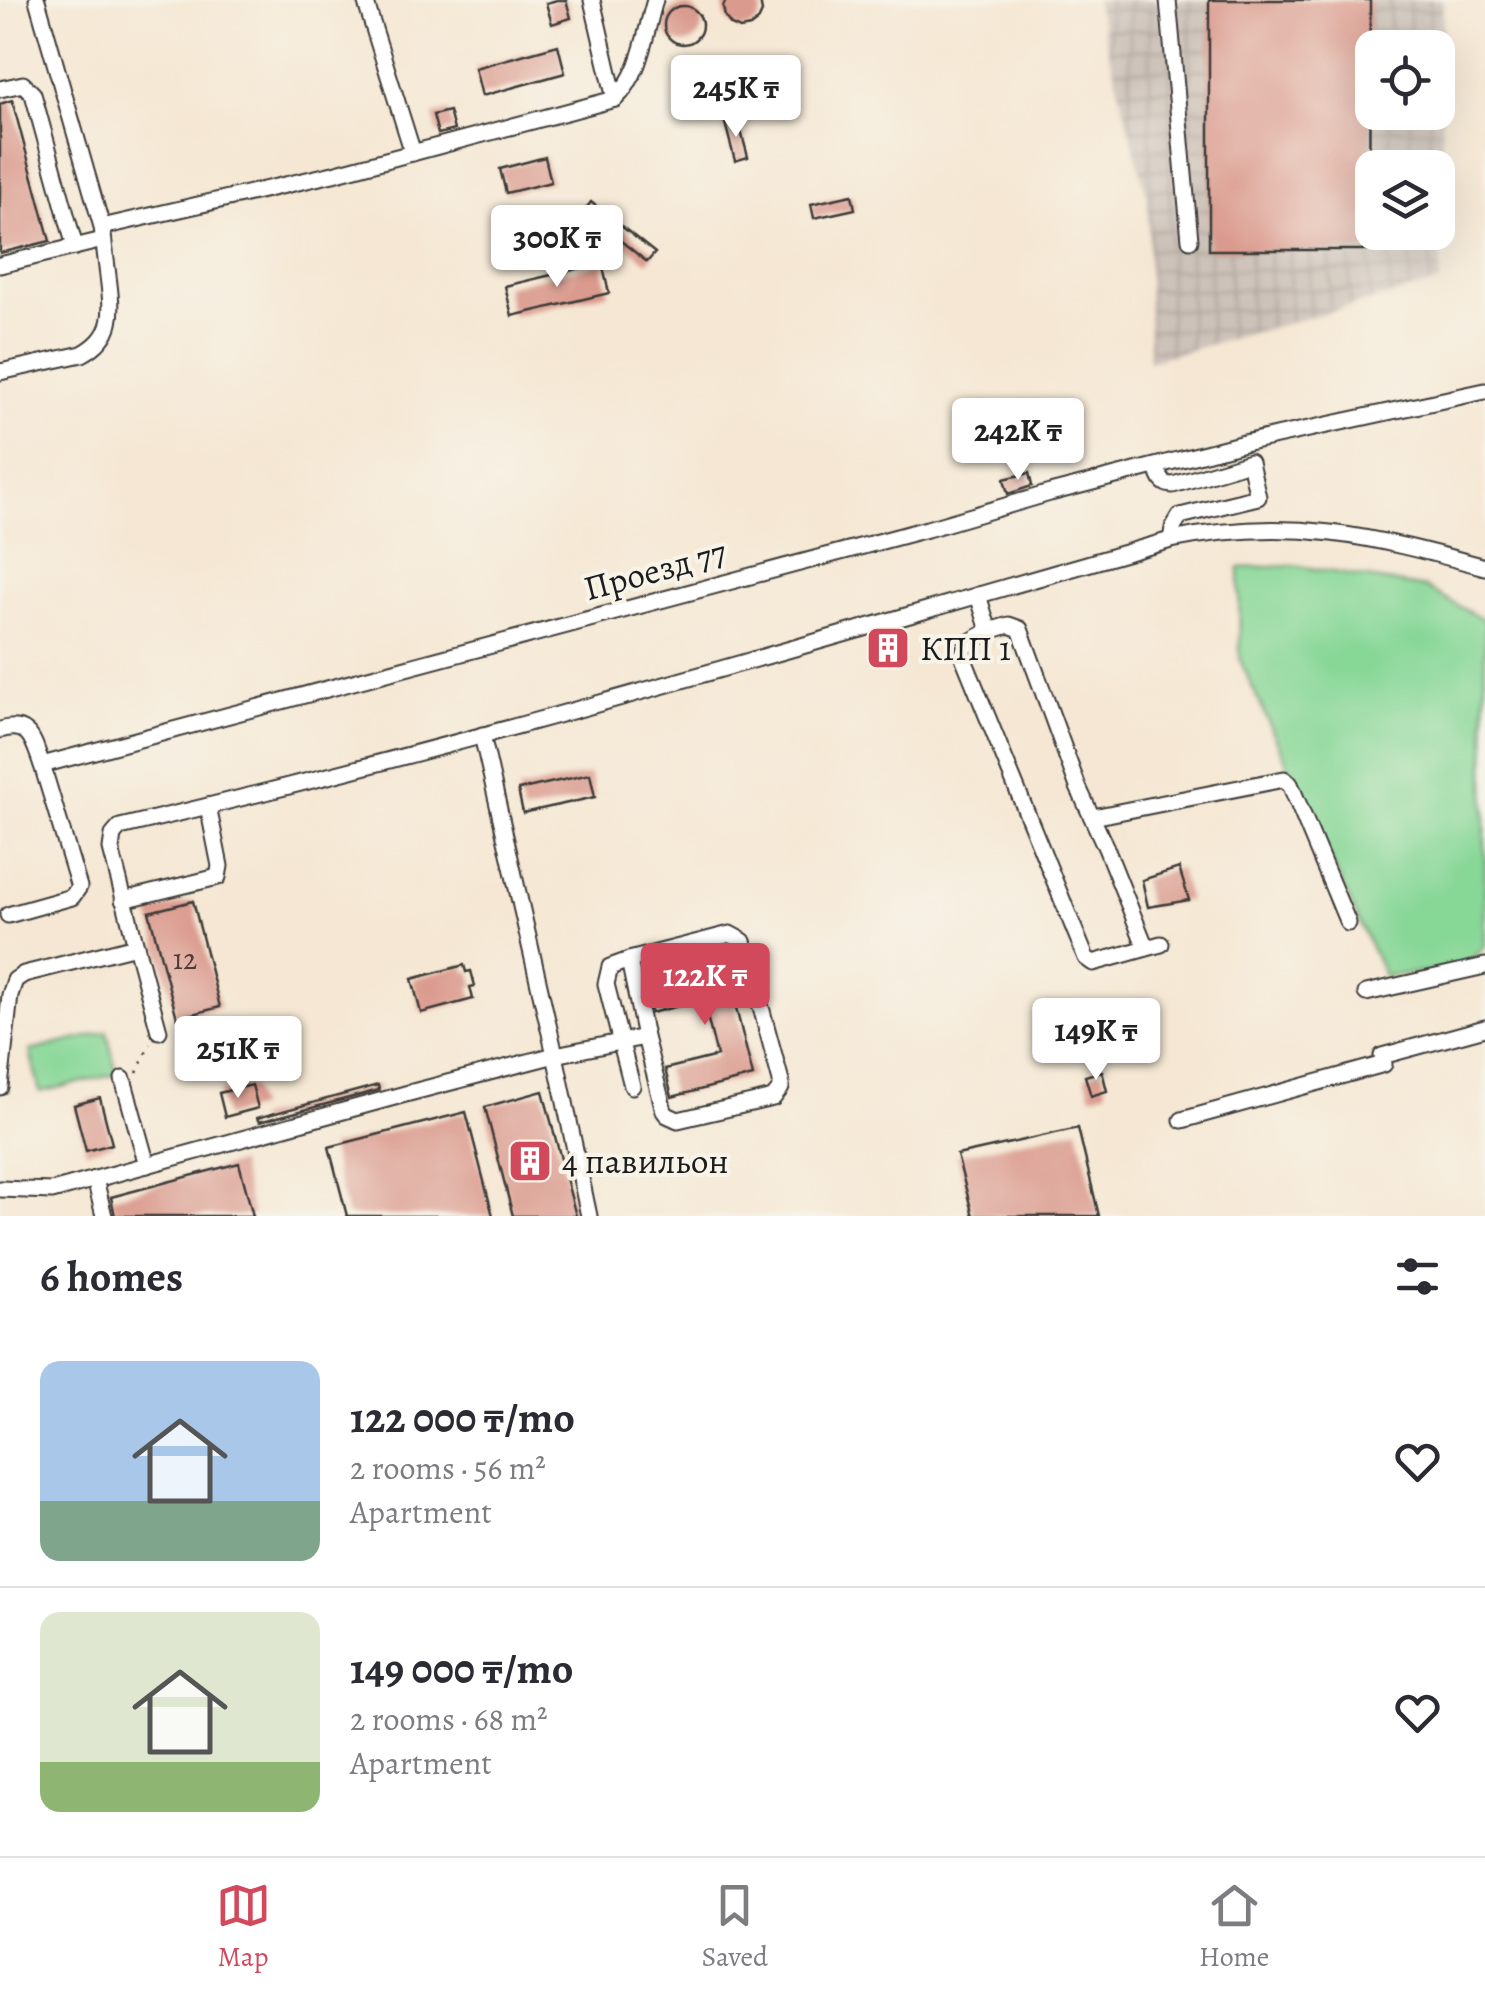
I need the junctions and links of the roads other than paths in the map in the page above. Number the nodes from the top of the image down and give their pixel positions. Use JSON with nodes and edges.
{"nodes":[{"id":1,"x":37,"y":0,"type":"edge"},
{"id":2,"x":365,"y":0,"type":"edge"},
{"id":3,"x":592,"y":0,"type":"edge"},
{"id":4,"x":655,"y":0,"type":"edge"},
{"id":5,"x":1168,"y":0,"type":"edge"},
{"id":6,"x":0,"y":89,"type":"edge"},
{"id":7,"x":615,"y":99,"type":"junction"},
{"id":8,"x":413,"y":153,"type":"junction"},
{"id":9,"x":102,"y":233,"type":"junction"},
{"id":10,"x":1190,"y":240,"type":"dead end"},
{"id":11,"x":75,"y":247,"type":"junction"},
{"id":12,"x":0,"y":265,"type":"edge"},
{"id":13,"x":0,"y":372,"type":"edge"},
{"id":14,"x":1485,"y":391,"type":"edge"},
{"id":15,"x":1244,"y":444,"type":"junction"},
{"id":16,"x":1250,"y":462,"type":"junction"},
{"id":17,"x":1157,"y":467,"type":"junction"},
{"id":18,"x":1258,"y":497,"type":"junction"},
{"id":19,"x":1264,"y":528,"type":"junction"},
{"id":20,"x":1172,"y":540,"type":"junction"},
{"id":21,"x":1485,"y":567,"type":"edge"},
{"id":22,"x":978,"y":595,"type":"junction"},
{"id":23,"x":989,"y":631,"type":"junction"},
{"id":24,"x":0,"y":730,"type":"edge"},
{"id":25,"x":482,"y":734,"type":"junction"},
{"id":26,"x":42,"y":765,"type":"junction"},
{"id":27,"x":208,"y":806,"type":"junction"},
{"id":28,"x":1093,"y":818,"type":"junction"},
{"id":29,"x":123,"y":900,"type":"junction"},
{"id":30,"x":8,"y":915,"type":"dead end"},
{"id":31,"x":1348,"y":922,"type":"dead end"},
{"id":32,"x":136,"y":946,"type":"junction"},
{"id":33,"x":629,"y":960,"type":"junction"},
{"id":34,"x":1485,"y":966,"type":"edge"},
{"id":35,"x":1366,"y":993,"type":"dead end"},
{"id":36,"x":158,"y":1026,"type":"road end"},
{"id":37,"x":1485,"y":1028,"type":"edge"},
{"id":38,"x":645,"y":1036,"type":"junction"},
{"id":39,"x":621,"y":1042,"type":"junction"},
{"id":40,"x":555,"y":1055,"type":"junction"},
{"id":41,"x":124,"y":1085,"type":"road end"},
{"id":42,"x":632,"y":1086,"type":"dead end"},
{"id":43,"x":0,"y":1087,"type":"edge"},
{"id":44,"x":1182,"y":1120,"type":"dead end"},
{"id":45,"x":147,"y":1164,"type":"junction"},
{"id":46,"x":94,"y":1180,"type":"junction"},
{"id":47,"x":0,"y":1189,"type":"edge"},
{"id":48,"x":104,"y":1216,"type":"edge"},
{"id":49,"x":589,"y":1216,"type":"edge"}],
"edges":[{"from":1,"to":9,"type":"street"},
{"from":2,"to":8,"type":"street"},
{"from":3,"to":7,"type":"street"},
{"from":4,"to":7,"type":"street"},
{"from":5,"to":10,"type":"street"},
{"from":6,"to":11,"type":"street"},
{"from":7,"to":8,"type":"street"},
{"from":8,"to":9,"type":"street"},
{"from":9,"to":11,"type":"street"},
{"from":9,"to":13,"type":"street"},
{"from":11,"to":12,"type":"street"},
{"from":14,"to":15,"type":"street","name":"Проезд 77"},
{"from":15,"to":16,"type":"street"},
{"from":15,"to":17,"type":"street","name":"Проезд 77"},
{"from":16,"to":17,"type":"street"},
{"from":16,"to":18,"type":"street"},
{"from":17,"to":26,"type":"street","name":"Проезд 77"},
{"from":18,"to":19,"type":"street"},
{"from":18,"to":20,"type":"street"},
{"from":19,"to":20,"type":"street"},
{"from":19,"to":21,"type":"street"},
{"from":20,"to":22,"type":"street"},
{"from":22,"to":23,"type":"street"},
{"from":22,"to":25,"type":"street"},
{"from":23,"to":28,"type":"street"},
{"from":23,"to":28,"type":"street"},
{"from":24,"to":26,"type":"street"},
{"from":25,"to":27,"type":"street"},
{"from":25,"to":40,"type":"street"},
{"from":26,"to":30,"type":"street"},
{"from":27,"to":29,"type":"street"},
{"from":27,"to":29,"type":"street"},
{"from":28,"to":31,"type":"street"},
{"from":29,"to":32,"type":"street"},
{"from":32,"to":36,"type":"street"},
{"from":32,"to":43,"type":"street"},
{"from":33,"to":38,"type":"street"},
{"from":33,"to":38,"type":"street"},
{"from":33,"to":39,"type":"street"},
{"from":34,"to":35,"type":"street"},
{"from":37,"to":44,"type":"street"},
{"from":38,"to":39,"type":"street"},
{"from":39,"to":40,"type":"street"},
{"from":39,"to":42,"type":"street"},
{"from":40,"to":45,"type":"street"},
{"from":40,"to":49,"type":"street"},
{"from":41,"to":45,"type":"street"},
{"from":45,"to":46,"type":"street"},
{"from":46,"to":47,"type":"street"},
{"from":46,"to":48,"type":"street"}]}
